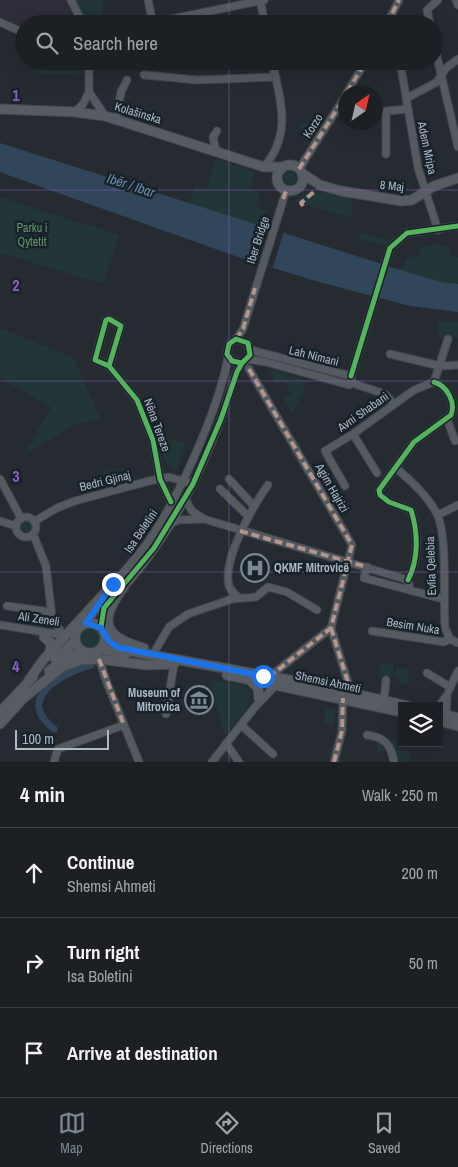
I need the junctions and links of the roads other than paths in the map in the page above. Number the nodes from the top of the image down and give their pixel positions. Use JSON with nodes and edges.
{"nodes":[{"id":1,"x":71,"y":0,"type":"edge"},
{"id":2,"x":148,"y":0,"type":"edge"},
{"id":3,"x":261,"y":0,"type":"edge"},
{"id":4,"x":399,"y":0,"type":"edge"},
{"id":5,"x":438,"y":0,"type":"edge"},
{"id":6,"x":456,"y":0,"type":"edge"},
{"id":7,"x":458,"y":5,"type":"edge"},
{"id":8,"x":78,"y":15,"type":"edge"},
{"id":9,"x":149,"y":15,"type":"edge"},
{"id":10,"x":189,"y":15,"type":"edge"},
{"id":11,"x":264,"y":15,"type":"edge"},
{"id":12,"x":392,"y":15,"type":"edge"},
{"id":13,"x":428,"y":15,"type":"edge"},
{"id":14,"x":0,"y":22,"type":"edge"},
{"id":15,"x":15,"y":29,"type":"edge"},
{"id":16,"x":458,"y":58,"type":"edge"},
{"id":17,"x":89,"y":70,"type":"edge"},
{"id":18,"x":274,"y":70,"type":"edge"},
{"id":19,"x":361,"y":70,"type":"edge"},
{"id":20,"x":401,"y":70,"type":"edge"},
{"id":21,"x":440,"y":70,"type":"edge"},
{"id":22,"x":441,"y":74,"type":"junction"},
{"id":23,"x":144,"y":75,"type":"dead end"},
{"id":24,"x":276,"y":77,"type":"junction"},
{"id":25,"x":127,"y":80,"type":"dead end"},
{"id":26,"x":351,"y":85,"type":"edge"},
{"id":27,"x":89,"y":92,"type":"junction"},
{"id":28,"x":406,"y":98,"type":"junction"},
{"id":29,"x":338,"y":108,"type":"edge"},
{"id":30,"x":0,"y":109,"type":"edge"},
{"id":31,"x":408,"y":109,"type":"junction"},
{"id":32,"x":74,"y":112,"type":"junction"},
{"id":33,"x":105,"y":116,"type":"junction"},
{"id":34,"x":116,"y":119,"type":"junction"},
{"id":35,"x":217,"y":131,"type":"dead end"},
{"id":36,"x":458,"y":147,"type":"edge"},
{"id":37,"x":216,"y":151,"type":"junction"},
{"id":38,"x":386,"y":154,"type":"dead end"},
{"id":39,"x":264,"y":167,"type":"junction"},
{"id":40,"x":283,"y":167,"type":"junction"},
{"id":41,"x":301,"y":171,"type":"junction"},
{"id":42,"x":458,"y":178,"type":"edge"},
{"id":43,"x":277,"y":179,"type":"junction"},
{"id":44,"x":320,"y":185,"type":"junction"},
{"id":45,"x":297,"y":190,"type":"junction"},
{"id":46,"x":426,"y":190,"type":"junction"},
{"id":47,"x":285,"y":195,"type":"junction"},
{"id":48,"x":458,"y":226,"type":"edge"},
{"id":49,"x":438,"y":230,"type":"junction"},
{"id":50,"x":243,"y":329,"type":"junction"},
{"id":51,"x":236,"y":339,"type":"junction"},
{"id":52,"x":448,"y":339,"type":"dead end"},
{"id":53,"x":246,"y":342,"type":"junction"},
{"id":54,"x":251,"y":350,"type":"junction"},
{"id":55,"x":390,"y":354,"type":"dead end"},
{"id":56,"x":228,"y":357,"type":"junction"},
{"id":57,"x":247,"y":360,"type":"junction"},
{"id":58,"x":458,"y":365,"type":"edge"},
{"id":59,"x":109,"y":366,"type":"junction"},
{"id":60,"x":440,"y":366,"type":"junction"},
{"id":61,"x":249,"y":368,"type":"dead end"},
{"id":62,"x":352,"y":380,"type":"junction"},
{"id":63,"x":434,"y":382,"type":"junction"},
{"id":64,"x":394,"y":404,"type":"junction"},
{"id":65,"x":447,"y":419,"type":"junction"},
{"id":66,"x":353,"y":434,"type":"junction"},
{"id":67,"x":455,"y":441,"type":"dead end"},
{"id":68,"x":396,"y":468,"type":"junction"},
{"id":69,"x":377,"y":473,"type":"dead end"},
{"id":70,"x":160,"y":479,"type":"junction"},
{"id":71,"x":183,"y":479,"type":"junction"},
{"id":72,"x":229,"y":479,"type":"dead end"},
{"id":73,"x":0,"y":480,"type":"edge"},
{"id":74,"x":194,"y":484,"type":"junction"},
{"id":75,"x":268,"y":485,"type":"dead end"},
{"id":76,"x":345,"y":486,"type":"dead end"},
{"id":77,"x":220,"y":489,"type":"dead end"},
{"id":78,"x":185,"y":499,"type":"junction"},
{"id":79,"x":171,"y":502,"type":"junction"},
{"id":80,"x":458,"y":505,"type":"edge"},
{"id":81,"x":254,"y":506,"type":"junction"},
{"id":82,"x":164,"y":514,"type":"junction"},
{"id":83,"x":438,"y":515,"type":"junction"},
{"id":84,"x":248,"y":516,"type":"junction"},
{"id":85,"x":20,"y":518,"type":"junction"},
{"id":86,"x":204,"y":519,"type":"junction"},
{"id":87,"x":0,"y":521,"type":"edge"},
{"id":88,"x":35,"y":521,"type":"junction"},
{"id":89,"x":172,"y":522,"type":"junction"},
{"id":90,"x":16,"y":526,"type":"junction"},
{"id":91,"x":240,"y":531,"type":"junction"},
{"id":92,"x":33,"y":534,"type":"junction"},
{"id":93,"x":348,"y":562,"type":"junction"},
{"id":94,"x":367,"y":567,"type":"junction"},
{"id":95,"x":408,"y":580,"type":"junction"},
{"id":96,"x":113,"y":584,"type":"junction"},
{"id":97,"x":124,"y":587,"type":"junction"},
{"id":98,"x":410,"y":590,"type":"junction"},
{"id":99,"x":239,"y":598,"type":"junction"},
{"id":100,"x":443,"y":599,"type":"junction"},
{"id":101,"x":7,"y":606,"type":"dead end"},
{"id":102,"x":317,"y":610,"type":"dead end"},
{"id":103,"x":51,"y":612,"type":"junction"},
{"id":104,"x":86,"y":623,"type":"junction"},
{"id":105,"x":0,"y":625,"type":"edge"},
{"id":106,"x":331,"y":628,"type":"junction"},
{"id":107,"x":0,"y":630,"type":"edge"},
{"id":108,"x":103,"y":631,"type":"junction"},
{"id":109,"x":372,"y":631,"type":"dead end"},
{"id":110,"x":44,"y":637,"type":"junction"},
{"id":111,"x":69,"y":637,"type":"junction"},
{"id":112,"x":450,"y":639,"type":"junction"},
{"id":113,"x":458,"y":643,"type":"edge"},
{"id":114,"x":155,"y":651,"type":"junction"},
{"id":115,"x":50,"y":652,"type":"junction"},
{"id":116,"x":82,"y":652,"type":"junction"},
{"id":117,"x":100,"y":654,"type":"junction"},
{"id":118,"x":173,"y":662,"type":"junction"},
{"id":119,"x":458,"y":671,"type":"edge"},
{"id":120,"x":427,"y":673,"type":"dead end"},
{"id":121,"x":248,"y":679,"type":"junction"},
{"id":122,"x":29,"y":680,"type":"junction"},
{"id":123,"x":274,"y":680,"type":"junction"},
{"id":124,"x":386,"y":680,"type":"dead end"},
{"id":125,"x":450,"y":686,"type":"junction"},
{"id":126,"x":347,"y":695,"type":"junction"},
{"id":127,"x":447,"y":695,"type":"junction"},
{"id":128,"x":25,"y":697,"type":"junction"},
{"id":129,"x":384,"y":700,"type":"junction"},
{"id":130,"x":260,"y":701,"type":"junction"},
{"id":131,"x":442,"y":702,"type":"edge"},
{"id":132,"x":398,"y":704,"type":"edge"},
{"id":133,"x":398,"y":711,"type":"edge"},
{"id":134,"x":0,"y":712,"type":"edge"},
{"id":135,"x":443,"y":713,"type":"edge"},
{"id":136,"x":166,"y":714,"type":"dead end"},
{"id":137,"x":443,"y":718,"type":"edge"},
{"id":138,"x":443,"y":718,"type":"edge"},
{"id":139,"x":458,"y":718,"type":"edge"},
{"id":140,"x":0,"y":724,"type":"edge"},
{"id":141,"x":124,"y":725,"type":"junction"},
{"id":142,"x":241,"y":725,"type":"junction"},
{"id":143,"x":458,"y":726,"type":"edge"},
{"id":144,"x":367,"y":735,"type":"dead end"},
{"id":145,"x":226,"y":742,"type":"junction"},
{"id":146,"x":273,"y":754,"type":"dead end"},
{"id":147,"x":54,"y":762,"type":"edge"},
{"id":148,"x":138,"y":762,"type":"edge"},
{"id":149,"x":212,"y":762,"type":"edge"},
{"id":150,"x":239,"y":762,"type":"edge"},
{"id":151,"x":334,"y":762,"type":"edge"},
{"id":152,"x":394,"y":762,"type":"edge"}],
"edges":[{"from":1,"to":8,"type":"street"},
{"from":2,"to":9,"type":"street"},
{"from":3,"to":10,"type":"street"},
{"from":3,"to":11,"type":"street"},
{"from":4,"to":12,"type":"street"},
{"from":5,"to":13,"type":"street"},
{"from":6,"to":7,"type":"street"},
{"from":14,"to":15,"type":"street"},
{"from":16,"to":22,"type":"street"},
{"from":17,"to":27,"type":"street"},
{"from":18,"to":24,"type":"street"},
{"from":19,"to":26,"type":"street","name":"Korzo"},
{"from":20,"to":28,"type":"street","name":"Adem Mripa"},
{"from":21,"to":22,"type":"street"},
{"from":22,"to":28,"type":"street"},
{"from":22,"to":36,"type":"street"},
{"from":23,"to":24,"type":"street"},
{"from":24,"to":39,"type":"street"},
{"from":25,"to":34,"type":"street"},
{"from":27,"to":32,"type":"street"},
{"from":27,"to":33,"type":"street"},
{"from":28,"to":31,"type":"street","name":"Adem Mripa"},
{"from":29,"to":41,"type":"street","name":"Korzo"},
{"from":30,"to":32,"type":"main road","name":"Kolašinska"},
{"from":31,"to":38,"type":"street","name":"Adem Mripa"},
{"from":31,"to":46,"type":"street","name":"Adem Mripa"},
{"from":32,"to":33,"type":"main road","name":"Kolašinska"},
{"from":33,"to":34,"type":"main road","name":"Kolašinska"},
{"from":34,"to":37,"type":"main road","name":"Kolašinska"},
{"from":35,"to":37,"type":"street"},
{"from":37,"to":39,"type":"main road","name":"Kolašinska"},
{"from":39,"to":40,"type":"main road","name":"Kolašinska"},
{"from":39,"to":43,"type":"main road","name":"Kolašinska"},
{"from":40,"to":41,"type":"main road"},
{"from":40,"to":43,"type":"main road"},
{"from":41,"to":44,"type":"main road","name":"8 Maj"},
{"from":41,"to":45,"type":"main road"},
{"from":42,"to":46,"type":"main road","name":"8 Maj"},
{"from":43,"to":47,"type":"main road"},
{"from":44,"to":45,"type":"main road","name":"8 Maj"},
{"from":44,"to":46,"type":"main road","name":"8 Maj"},
{"from":45,"to":47,"type":"main road"},
{"from":46,"to":49,"type":"street","name":"Adem Mripa"},
{"from":47,"to":50,"type":"street","name":"Iber Bridge"},
{"from":48,"to":49,"type":"street"},
{"from":49,"to":62,"type":"street"},
{"from":50,"to":51,"type":"street"},
{"from":50,"to":53,"type":"street"},
{"from":51,"to":53,"type":"street"},
{"from":51,"to":56,"type":"street"},
{"from":52,"to":60,"type":"street"},
{"from":53,"to":54,"type":"street"},
{"from":54,"to":57,"type":"street"},
{"from":54,"to":62,"type":"street","name":"Lah Nimani"},
{"from":55,"to":60,"type":"street"},
{"from":56,"to":57,"type":"street"},
{"from":56,"to":71,"type":"street","name":"Isa Boletini"},
{"from":57,"to":62,"type":"street","name":"Lah Nimani"},
{"from":57,"to":74,"type":"street","name":"Isa Boletini"},
{"from":58,"to":60,"type":"street"},
{"from":59,"to":59,"type":"street","name":"Nëna Tereze"},
{"from":59,"to":70,"type":"street","name":"Nëna Tereze"},
{"from":60,"to":63,"type":"street"},
{"from":61,"to":93,"type":"street","name":"Agim Hajrizi"},
{"from":62,"to":64,"type":"street"},
{"from":63,"to":64,"type":"street","name":"Avni Shabani"},
{"from":63,"to":65,"type":"street"},
{"from":64,"to":66,"type":"street","name":"Avni Shabani"},
{"from":65,"to":67,"type":"street"},
{"from":65,"to":68,"type":"street","name":"Evlia Qelebia"},
{"from":66,"to":69,"type":"street"},
{"from":66,"to":76,"type":"street","name":"Avni Shabani"},
{"from":68,"to":83,"type":"street","name":"Evlia Qelebia"},
{"from":68,"to":95,"type":"street","name":"Evlia Qelebia"},
{"from":70,"to":71,"type":"street"},
{"from":70,"to":79,"type":"street"},
{"from":70,"to":88,"type":"street","name":"Bedri Gjinaj"},
{"from":71,"to":74,"type":"street"},
{"from":71,"to":79,"type":"street","name":"Isa Boletini"},
{"from":72,"to":81,"type":"street"},
{"from":73,"to":85,"type":"street"},
{"from":74,"to":78,"type":"street","name":"Isa Boletini"},
{"from":75,"to":81,"type":"street"},
{"from":77,"to":84,"type":"street"},
{"from":78,"to":86,"type":"street"},
{"from":78,"to":89,"type":"street","name":"Isa Boletini"},
{"from":79,"to":82,"type":"street","name":"Isa Boletini"},
{"from":80,"to":83,"type":"street"},
{"from":81,"to":84,"type":"street"},
{"from":82,"to":89,"type":"street"},
{"from":82,"to":96,"type":"street","name":"Isa Boletini"},
{"from":83,"to":100,"type":"street","name":"Evlia Qelebia"},
{"from":84,"to":91,"type":"street"},
{"from":85,"to":88,"type":"street"},
{"from":85,"to":90,"type":"street"},
{"from":86,"to":89,"type":"street"},
{"from":86,"to":91,"type":"street"},
{"from":87,"to":90,"type":"street"},
{"from":88,"to":92,"type":"street"},
{"from":89,"to":97,"type":"street","name":"Isa Boletini"},
{"from":90,"to":92,"type":"street"},
{"from":91,"to":93,"type":"street"},
{"from":91,"to":99,"type":"street"},
{"from":92,"to":103,"type":"street"},
{"from":93,"to":94,"type":"street"},
{"from":93,"to":106,"type":"street","name":"Agim Hajrizi"},
{"from":94,"to":95,"type":"street"},
{"from":94,"to":98,"type":"street"},
{"from":95,"to":98,"type":"street"},
{"from":96,"to":104,"type":"street","name":"Isa Boletini"},
{"from":96,"to":111,"type":"main road"},
{"from":97,"to":108,"type":"street","name":"Isa Boletini"},
{"from":97,"to":114,"type":"main road"},
{"from":98,"to":100,"type":"street"},
{"from":99,"to":102,"type":"street"},
{"from":99,"to":114,"type":"street"},
{"from":100,"to":112,"type":"street","name":"Evlia Qelebia"},
{"from":101,"to":103,"type":"street"},
{"from":103,"to":111,"type":"street"},
{"from":104,"to":108,"type":"main road"},
{"from":104,"to":111,"type":"main road"},
{"from":105,"to":111,"type":"street","name":"Ali Zeneli"},
{"from":106,"to":123,"type":"street"},
{"from":106,"to":126,"type":"street"},
{"from":107,"to":110,"type":"street","name":"Ali Zeneli"},
{"from":108,"to":117,"type":"main road"},
{"from":108,"to":118,"type":"main road","name":"Shemsi Ahmeti"},
{"from":109,"to":112,"type":"street","name":"Besim Nuka"},
{"from":110,"to":111,"type":"street","name":"Ali Zeneli"},
{"from":110,"to":115,"type":"main road"},
{"from":111,"to":115,"type":"main road"},
{"from":111,"to":116,"type":"main road"},
{"from":111,"to":122,"type":"main road"},
{"from":112,"to":113,"type":"street"},
{"from":114,"to":118,"type":"main road"},
{"from":115,"to":122,"type":"main road"},
{"from":116,"to":117,"type":"main road"},
{"from":116,"to":128,"type":"main road"},
{"from":117,"to":118,"type":"main road","name":"Shemsi Ahmeti"},
{"from":117,"to":128,"type":"main road"},
{"from":117,"to":141,"type":"street"},
{"from":118,"to":121,"type":"main road","name":"Shemsi Ahmeti"},
{"from":118,"to":123,"type":"main road","name":"Shemsi Ahmeti"},
{"from":118,"to":136,"type":"street"},
{"from":119,"to":125,"type":"street"},
{"from":120,"to":125,"type":"street"},
{"from":121,"to":123,"type":"main road","name":"Shemsi Ahmeti"},
{"from":121,"to":130,"type":"main road"},
{"from":122,"to":134,"type":"main road"},
{"from":123,"to":126,"type":"main road","name":"Shemsi Ahmeti"},
{"from":123,"to":130,"type":"street"},
{"from":124,"to":129,"type":"street"},
{"from":125,"to":127,"type":"street"},
{"from":126,"to":129,"type":"main road","name":"Shemsi Ahmeti"},
{"from":126,"to":133,"type":"main road","name":"Shemsi Ahmeti"},
{"from":126,"to":151,"type":"street"},
{"from":127,"to":131,"type":"street"},
{"from":127,"to":135,"type":"street"},
{"from":128,"to":140,"type":"main road"},
{"from":129,"to":132,"type":"main road","name":"Shemsi Ahmeti"},
{"from":130,"to":142,"type":"street"},
{"from":137,"to":139,"type":"main road"},
{"from":138,"to":143,"type":"main road"},
{"from":141,"to":147,"type":"street"},
{"from":141,"to":148,"type":"street"},
{"from":142,"to":145,"type":"street"},
{"from":142,"to":146,"type":"street"},
{"from":144,"to":152,"type":"street"},
{"from":145,"to":149,"type":"street"},
{"from":145,"to":150,"type":"street"}]}
